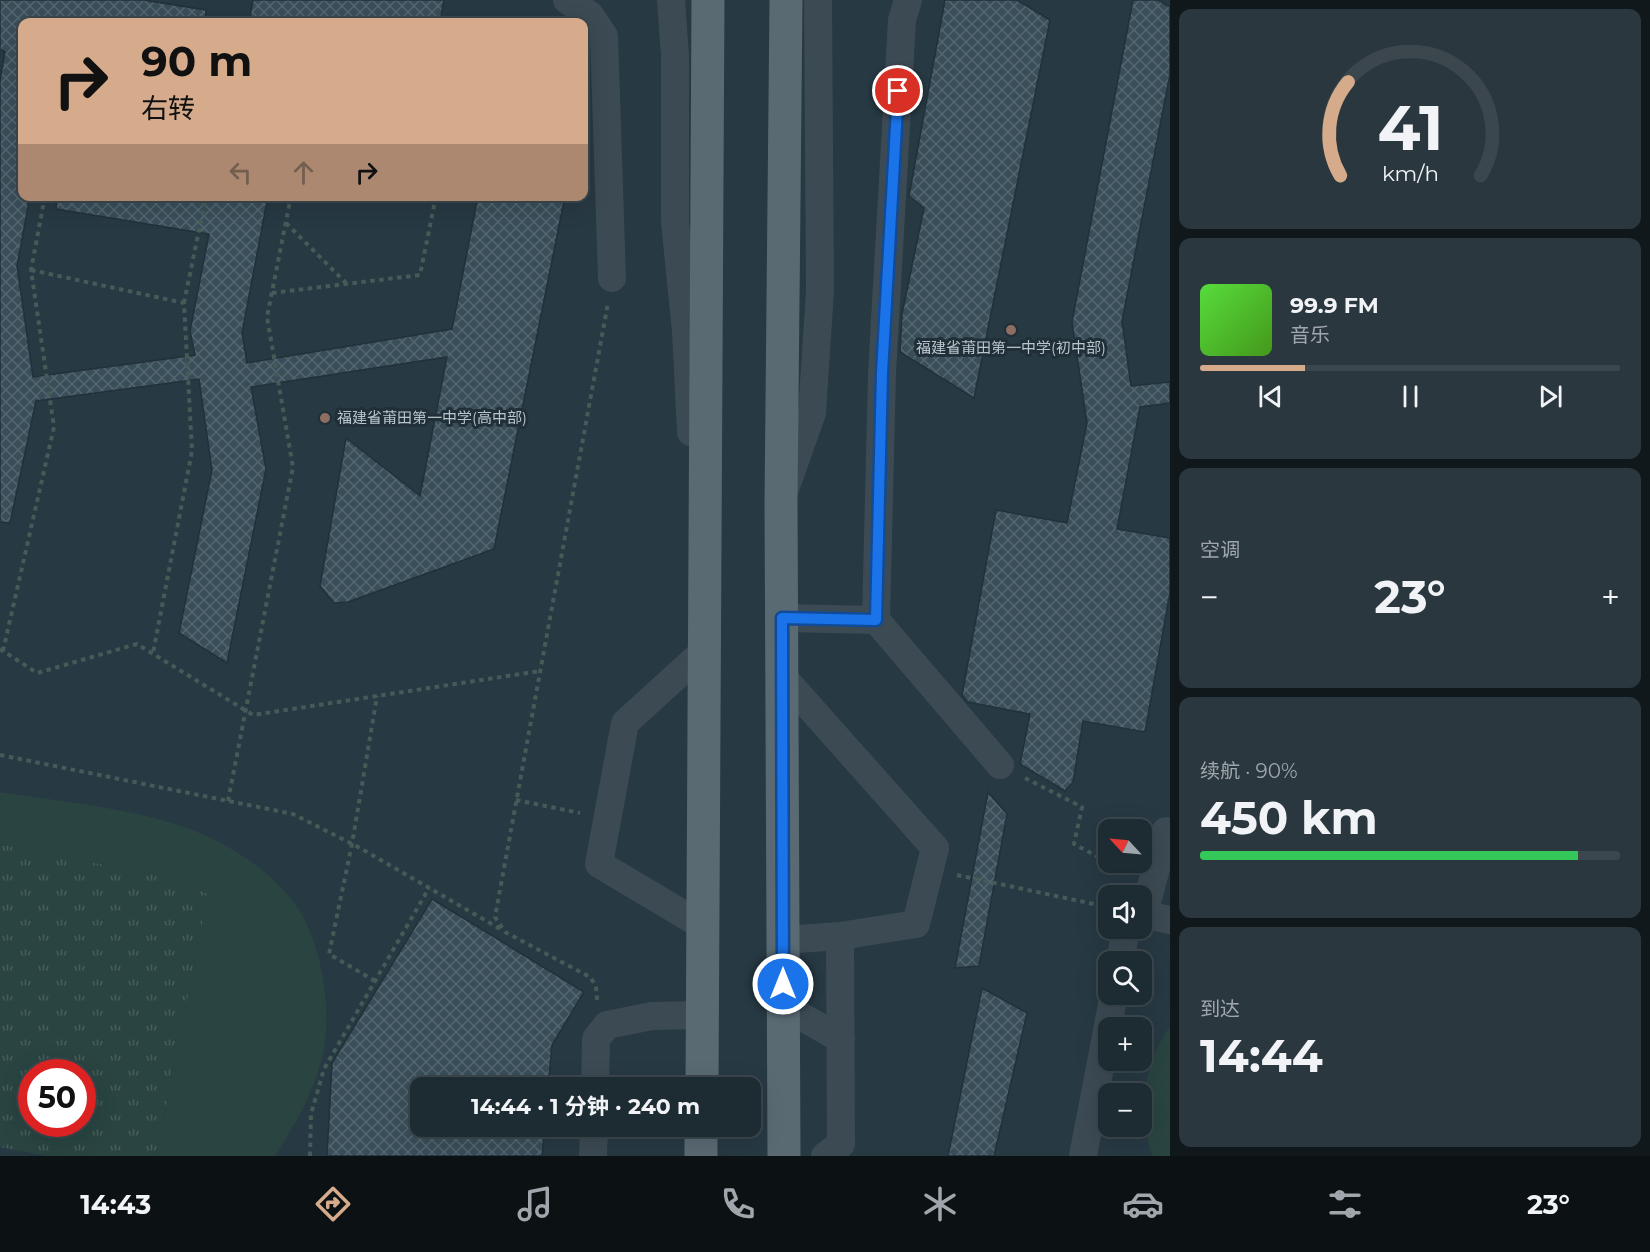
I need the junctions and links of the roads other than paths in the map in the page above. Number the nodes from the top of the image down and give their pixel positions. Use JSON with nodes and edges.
{"nodes":[{"id":1,"x":567,"y":0,"type":"edge"},
{"id":2,"x":671,"y":0,"type":"edge"},
{"id":3,"x":708,"y":0,"type":"edge"},
{"id":4,"x":786,"y":0,"type":"edge"},
{"id":5,"x":818,"y":0,"type":"edge"},
{"id":6,"x":908,"y":0,"type":"edge"},
{"id":7,"x":612,"y":278,"type":"road end"},
{"id":8,"x":781,"y":502,"type":"junction"},
{"id":9,"x":704,"y":583,"type":"junction"},
{"id":10,"x":782,"y":618,"type":"junction"},
{"id":11,"x":876,"y":620,"type":"junction"},
{"id":12,"x":704,"y":651,"type":"junction"},
{"id":13,"x":782,"y":676,"type":"junction"},
{"id":14,"x":1000,"y":765,"type":"road end"},
{"id":15,"x":1166,"y":831,"type":"dead end"},
{"id":16,"x":1149,"y":885,"type":"edge"},
{"id":17,"x":1152,"y":916,"type":"edge"},
{"id":18,"x":1170,"y":920,"type":"edge"},
{"id":19,"x":703,"y":926,"type":"junction"},
{"id":20,"x":840,"y":936,"type":"junction"},
{"id":21,"x":783,"y":940,"type":"junction"},
{"id":22,"x":1112,"y":1005,"type":"edge"},
{"id":23,"x":783,"y":1006,"type":"junction"},
{"id":24,"x":702,"y":1015,"type":"junction"},
{"id":25,"x":841,"y":1039,"type":"junction"},
{"id":26,"x":595,"y":1077,"type":"edge"},
{"id":27,"x":702,"y":1077,"type":"edge"},
{"id":28,"x":594,"y":1137,"type":"edge"},
{"id":29,"x":693,"y":1137,"type":"edge"},
{"id":30,"x":701,"y":1137,"type":"edge"},
{"id":31,"x":593,"y":1156,"type":"edge"},
{"id":32,"x":688,"y":1156,"type":"edge"},
{"id":33,"x":701,"y":1156,"type":"edge"},
{"id":34,"x":784,"y":1156,"type":"edge"},
{"id":35,"x":825,"y":1156,"type":"edge"},
{"id":36,"x":1083,"y":1156,"type":"edge"}],
"edges":[{"from":1,"to":7,"type":"street"},
{"from":2,"to":9,"type":"street"},
{"from":3,"to":9,"type":"main road"},
{"from":4,"to":8,"type":"main road"},
{"from":5,"to":8,"type":"street"},
{"from":6,"to":11,"type":"street"},
{"from":8,"to":10,"type":"main road"},
{"from":9,"to":12,"type":"main road"},
{"from":10,"to":11,"type":"street"},
{"from":10,"to":13,"type":"main road"},
{"from":11,"to":14,"type":"street"},
{"from":12,"to":19,"type":"main road"},
{"from":12,"to":19,"type":"street"},
{"from":13,"to":20,"type":"street"},
{"from":13,"to":21,"type":"main road"},
{"from":15,"to":16,"type":"street"},
{"from":17,"to":18,"type":"street"},
{"from":19,"to":24,"type":"main road"},
{"from":20,"to":21,"type":"street"},
{"from":20,"to":25,"type":"street"},
{"from":21,"to":23,"type":"main road"},
{"from":22,"to":36,"type":"street"},
{"from":23,"to":25,"type":"street"},
{"from":23,"to":34,"type":"main road"},
{"from":24,"to":26,"type":"street"},
{"from":24,"to":27,"type":"main road"},
{"from":25,"to":35,"type":"street"},
{"from":28,"to":31,"type":"street"},
{"from":29,"to":32,"type":"street"},
{"from":30,"to":33,"type":"main road"}]}
